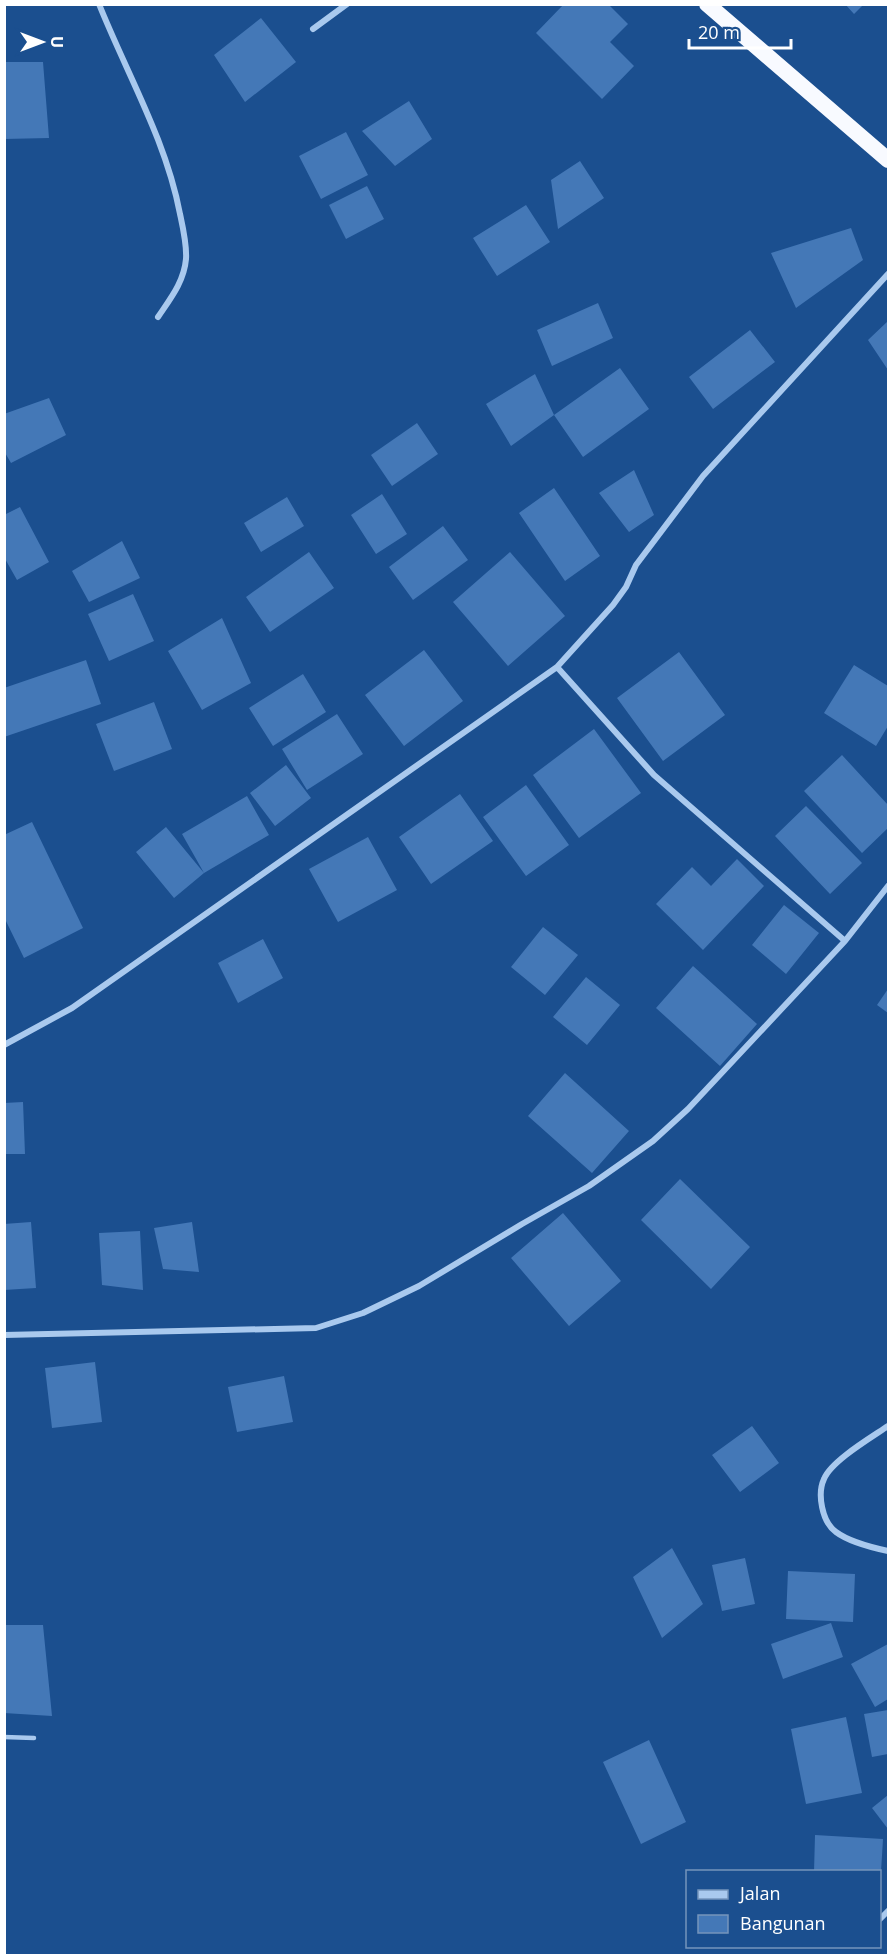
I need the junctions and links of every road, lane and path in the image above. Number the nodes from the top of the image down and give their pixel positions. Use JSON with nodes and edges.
{"nodes":[{"id":1,"x":99,"y":4,"type":"edge"},
{"id":2,"x":347,"y":4,"type":"edge"},
{"id":3,"x":707,"y":4,"type":"edge"},
{"id":4,"x":313,"y":29,"type":"dead end"},
{"id":5,"x":888,"y":160,"type":"edge"},
{"id":6,"x":888,"y":274,"type":"edge"},
{"id":7,"x":158,"y":317,"type":"dead end"},
{"id":8,"x":557,"y":667,"type":"junction"},
{"id":9,"x":888,"y":886,"type":"edge"},
{"id":10,"x":845,"y":941,"type":"junction"},
{"id":11,"x":4,"y":1045,"type":"edge"},
{"id":12,"x":4,"y":1335,"type":"edge"},
{"id":13,"x":888,"y":1426,"type":"edge"},
{"id":14,"x":888,"y":1551,"type":"edge"},
{"id":15,"x":4,"y":1737,"type":"edge"},
{"id":16,"x":34,"y":1738,"type":"dead end"}],
"edges":[{"from":1,"to":7,"type":"street"},
{"from":2,"to":4,"type":"street"},
{"from":3,"to":5,"type":"highway"},
{"from":6,"to":8,"type":"street"},
{"from":8,"to":10,"type":"street"},
{"from":8,"to":11,"type":"street"},
{"from":9,"to":10,"type":"street"},
{"from":10,"to":12,"type":"street"},
{"from":13,"to":14,"type":"street"},
{"from":15,"to":16,"type":"lane"}]}
